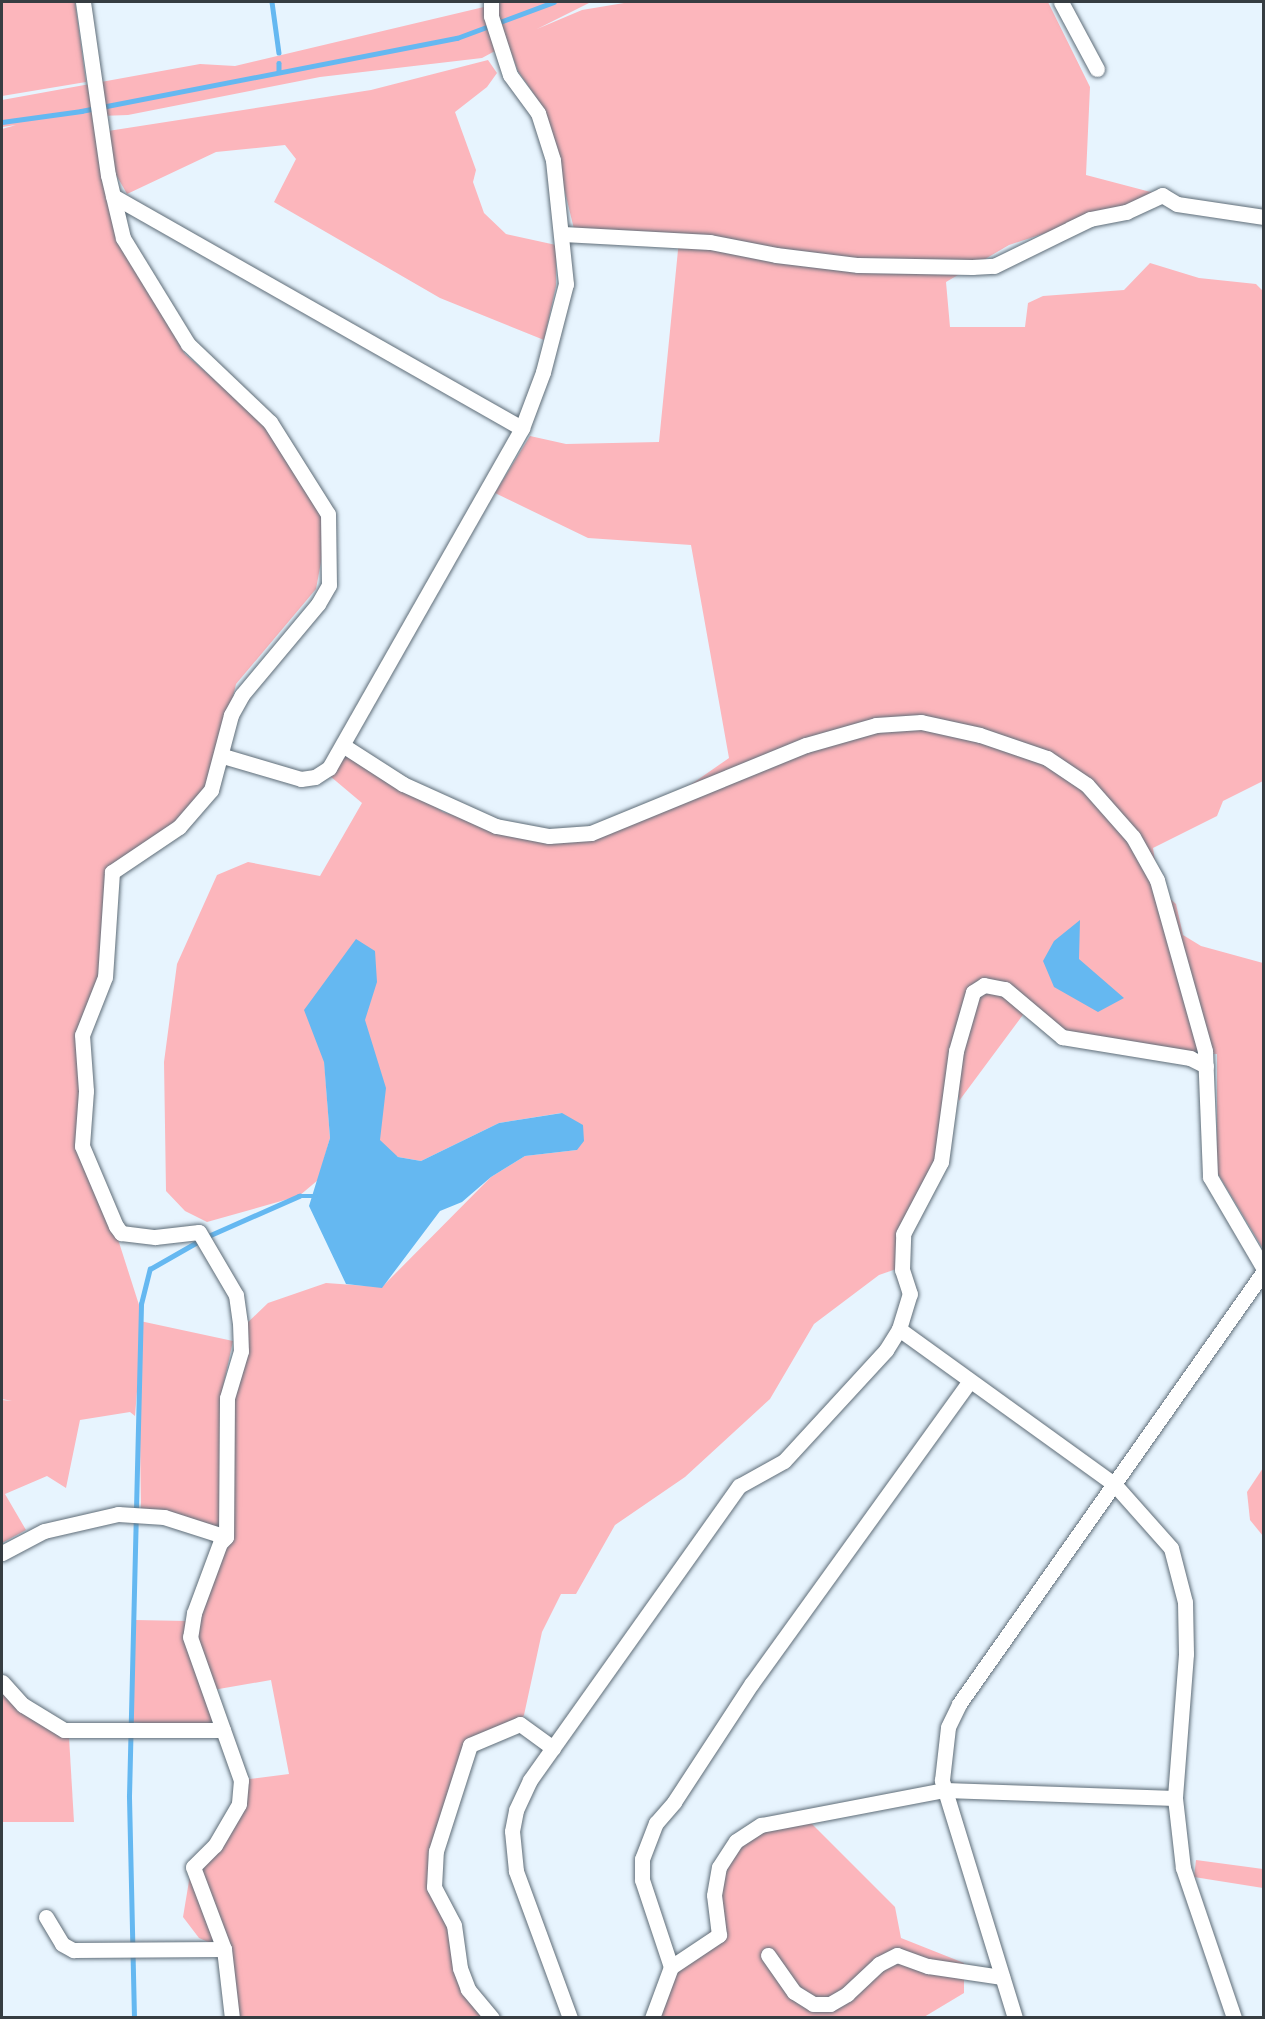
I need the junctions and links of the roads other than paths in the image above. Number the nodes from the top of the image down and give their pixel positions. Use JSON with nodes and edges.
{"nodes":[{"id":1,"x":83,"y":2,"type":"edge"},
{"id":2,"x":1061,"y":2,"type":"edge"},
{"id":3,"x":491,"y":9,"type":"edge"},
{"id":4,"x":1096,"y":69,"type":"dead end"},
{"id":5,"x":113,"y":196,"type":"junction"},
{"id":6,"x":1263,"y":217,"type":"edge"},
{"id":7,"x":563,"y":234,"type":"junction"},
{"id":8,"x":522,"y":429,"type":"junction"},
{"id":9,"x":344,"y":746,"type":"junction"},
{"id":10,"x":223,"y":756,"type":"junction"},
{"id":11,"x":1206,"y":1066,"type":"junction"},
{"id":12,"x":1263,"y":1270,"type":"edge"},
{"id":13,"x":899,"y":1329,"type":"junction"},
{"id":14,"x":970,"y":1381,"type":"junction"},
{"id":15,"x":1114,"y":1485,"type":"junction"},
{"id":16,"x":226,"y":1537,"type":"junction"},
{"id":17,"x":2,"y":1553,"type":"edge"},
{"id":18,"x":2,"y":1682,"type":"edge"},
{"id":19,"x":223,"y":1730,"type":"junction"},
{"id":20,"x":553,"y":1748,"type":"junction"},
{"id":21,"x":945,"y":1790,"type":"junction"},
{"id":22,"x":1175,"y":1798,"type":"junction"},
{"id":23,"x":46,"y":1917,"type":"dead end"},
{"id":24,"x":224,"y":1948,"type":"junction"},
{"id":25,"x":768,"y":1955,"type":"dead end"},
{"id":26,"x":671,"y":1967,"type":"junction"},
{"id":27,"x":1002,"y":1977,"type":"junction"},
{"id":28,"x":232,"y":2018,"type":"edge"},
{"id":29,"x":492,"y":2018,"type":"edge"},
{"id":30,"x":570,"y":2018,"type":"edge"},
{"id":31,"x":652,"y":2018,"type":"edge"},
{"id":32,"x":1015,"y":2018,"type":"edge"},
{"id":33,"x":1234,"y":2018,"type":"edge"}],
"edges":[{"from":1,"to":5,"type":"street"},
{"from":2,"to":4,"type":"street"},
{"from":3,"to":7,"type":"street"},
{"from":5,"to":8,"type":"street"},
{"from":5,"to":10,"type":"street"},
{"from":6,"to":7,"type":"street"},
{"from":7,"to":8,"type":"street"},
{"from":8,"to":9,"type":"street"},
{"from":9,"to":10,"type":"street"},
{"from":9,"to":11,"type":"street"},
{"from":10,"to":16,"type":"street"},
{"from":11,"to":12,"type":"street"},
{"from":11,"to":13,"type":"street"},
{"from":12,"to":15,"type":"street"},
{"from":13,"to":14,"type":"street"},
{"from":13,"to":20,"type":"street"},
{"from":14,"to":15,"type":"street"},
{"from":14,"to":26,"type":"street"},
{"from":15,"to":21,"type":"street"},
{"from":15,"to":22,"type":"street"},
{"from":16,"to":17,"type":"street"},
{"from":16,"to":19,"type":"street"},
{"from":18,"to":19,"type":"street"},
{"from":19,"to":24,"type":"street"},
{"from":20,"to":29,"type":"street"},
{"from":20,"to":30,"type":"street"},
{"from":21,"to":22,"type":"street"},
{"from":21,"to":26,"type":"street"},
{"from":21,"to":27,"type":"street"},
{"from":22,"to":33,"type":"street"},
{"from":23,"to":24,"type":"street"},
{"from":24,"to":28,"type":"street"},
{"from":25,"to":27,"type":"street"},
{"from":26,"to":31,"type":"street"},
{"from":27,"to":32,"type":"street"}]}
